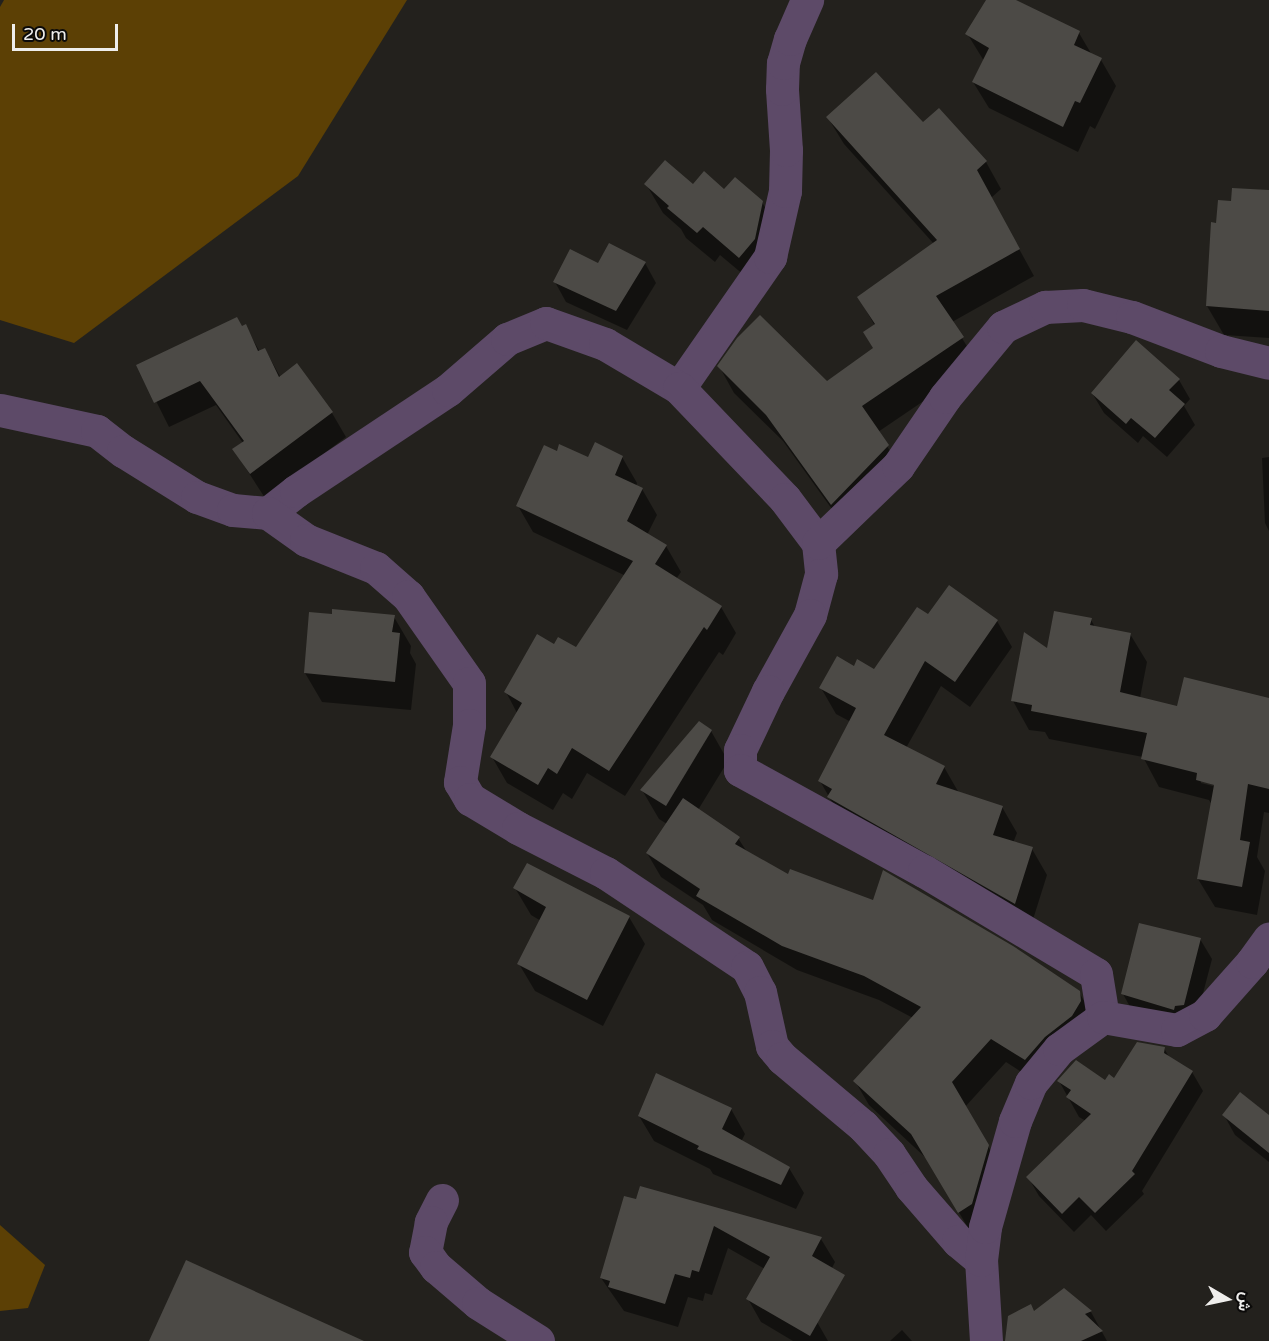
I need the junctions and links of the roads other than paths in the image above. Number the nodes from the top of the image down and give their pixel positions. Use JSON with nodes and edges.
{"nodes":[{"id":1,"x":807,"y":0,"type":"edge"},
{"id":2,"x":1269,"y":363,"type":"edge"},
{"id":3,"x":679,"y":388,"type":"junction"},
{"id":4,"x":0,"y":410,"type":"edge"},
{"id":5,"x":268,"y":513,"type":"junction"},
{"id":6,"x":818,"y":543,"type":"junction"},
{"id":7,"x":1269,"y":939,"type":"edge"},
{"id":8,"x":1103,"y":1017,"type":"junction"},
{"id":9,"x":442,"y":1200,"type":"dead end"},
{"id":10,"x":981,"y":1260,"type":"junction"},
{"id":11,"x":538,"y":1341,"type":"edge"},
{"id":12,"x":986,"y":1341,"type":"edge"}],
"edges":[{"from":1,"to":3,"type":"street"},
{"from":2,"to":6,"type":"street"},
{"from":3,"to":5,"type":"street"},
{"from":3,"to":6,"type":"street"},
{"from":4,"to":5,"type":"street"},
{"from":5,"to":10,"type":"street"},
{"from":6,"to":8,"type":"street"},
{"from":7,"to":8,"type":"street"},
{"from":8,"to":10,"type":"street"},
{"from":9,"to":11,"type":"street"},
{"from":10,"to":12,"type":"street"}]}
